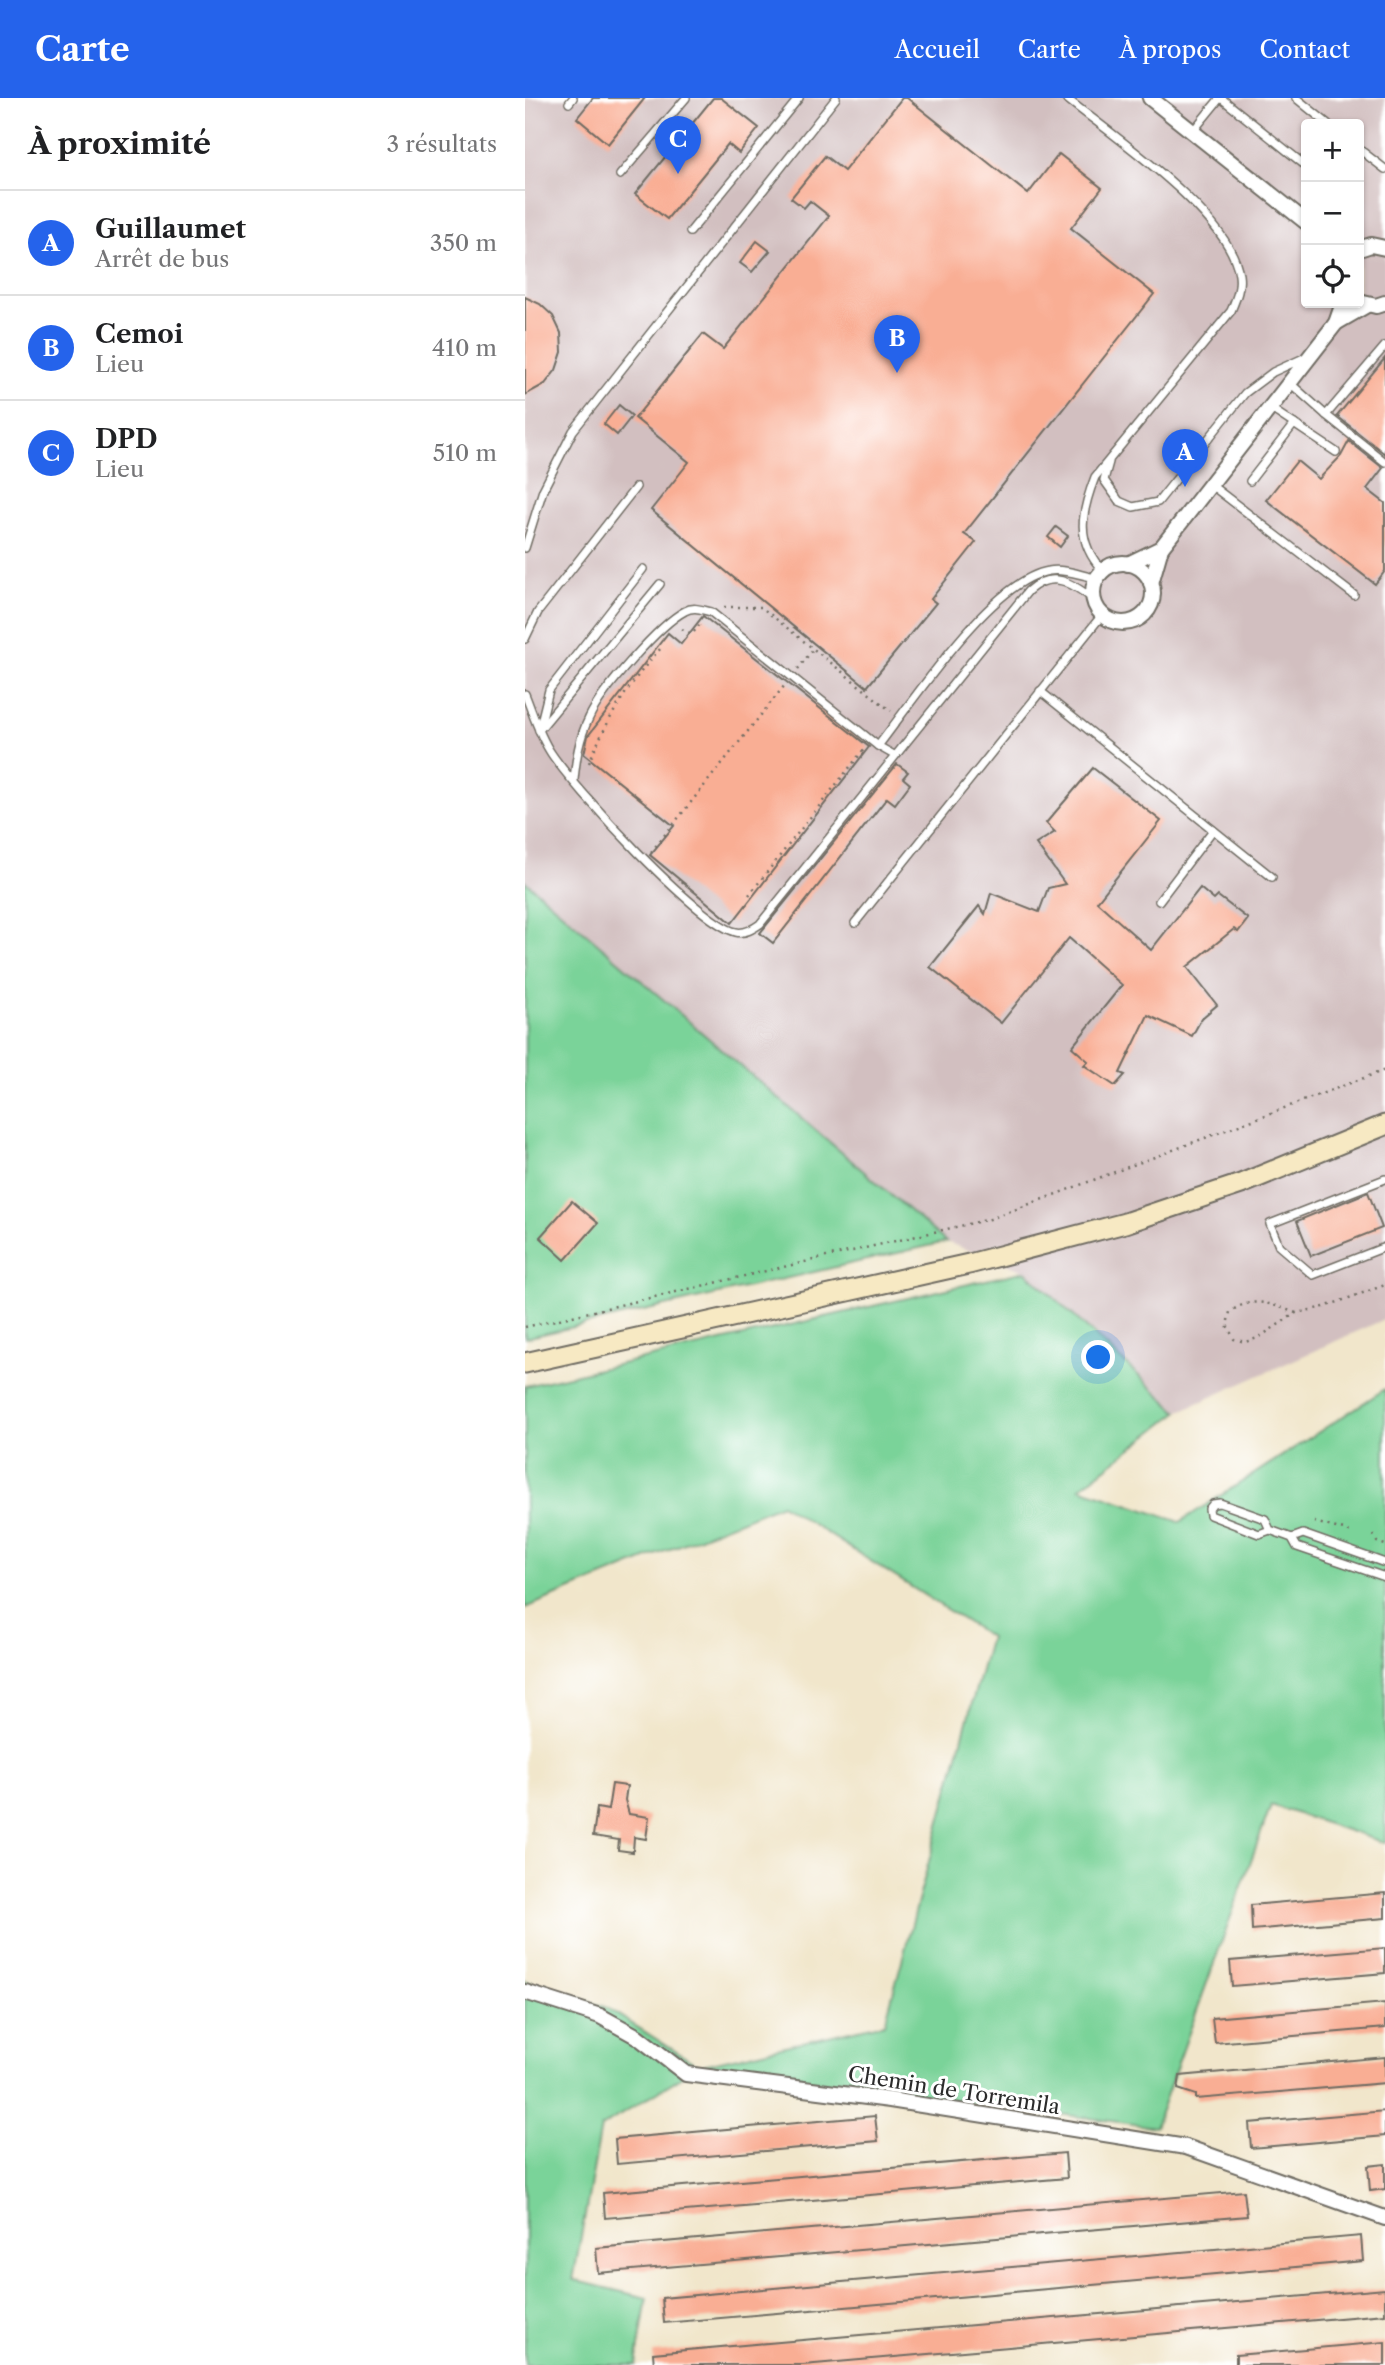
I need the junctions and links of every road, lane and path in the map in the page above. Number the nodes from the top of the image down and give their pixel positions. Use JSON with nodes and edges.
{"nodes":[{"id":1,"x":686,"y":98,"type":"edge"},
{"id":2,"x":799,"y":98,"type":"edge"},
{"id":3,"x":836,"y":98,"type":"edge"},
{"id":4,"x":1066,"y":98,"type":"edge"},
{"id":5,"x":1150,"y":98,"type":"edge"},
{"id":6,"x":1221,"y":98,"type":"edge"},
{"id":7,"x":1296,"y":98,"type":"edge"},
{"id":8,"x":1212,"y":102,"type":"edge"},
{"id":9,"x":1322,"y":119,"type":"edge"},
{"id":10,"x":1192,"y":132,"type":"junction"},
{"id":11,"x":1364,"y":153,"type":"edge"},
{"id":12,"x":1301,"y":162,"type":"edge"},
{"id":13,"x":1385,"y":169,"type":"edge"},
{"id":14,"x":620,"y":175,"type":"dead end"},
{"id":15,"x":1301,"y":218,"type":"edge"},
{"id":16,"x":689,"y":232,"type":"dead end"},
{"id":17,"x":1383,"y":245,"type":"edge"},
{"id":18,"x":1364,"y":247,"type":"edge"},
{"id":19,"x":1364,"y":303,"type":"edge"},
{"id":20,"x":1385,"y":303,"type":"edge"},
{"id":21,"x":1341,"y":308,"type":"edge"},
{"id":22,"x":1356,"y":308,"type":"edge"},
{"id":23,"x":1336,"y":323,"type":"junction"},
{"id":24,"x":1385,"y":346,"type":"edge"},
{"id":25,"x":1313,"y":354,"type":"junction"},
{"id":26,"x":1290,"y":383,"type":"junction"},
{"id":27,"x":1270,"y":408,"type":"junction"},
{"id":28,"x":1326,"y":415,"type":"junction"},
{"id":29,"x":1294,"y":424,"type":"junction"},
{"id":30,"x":1336,"y":452,"type":"dead end"},
{"id":31,"x":1109,"y":459,"type":"junction"},
{"id":32,"x":1385,"y":462,"type":"edge"},
{"id":33,"x":1250,"y":481,"type":"dead end"},
{"id":34,"x":1210,"y":484,"type":"junction"},
{"id":35,"x":636,"y":487,"type":"dead end"},
{"id":36,"x":525,"y":548,"type":"edge"},
{"id":37,"x":1161,"y":548,"type":"junction"},
{"id":38,"x":1128,"y":564,"type":"junction"},
{"id":39,"x":643,"y":569,"type":"dead end"},
{"id":40,"x":1100,"y":575,"type":"junction"},
{"id":41,"x":1151,"y":583,"type":"junction"},
{"id":42,"x":660,"y":584,"type":"dead end"},
{"id":43,"x":1354,"y":596,"type":"dead end"},
{"id":44,"x":1093,"y":599,"type":"junction"},
{"id":45,"x":711,"y":612,"type":"junction"},
{"id":46,"x":1102,"y":615,"type":"junction"},
{"id":47,"x":675,"y":633,"type":"dead end"},
{"id":48,"x":525,"y":639,"type":"edge"},
{"id":49,"x":666,"y":643,"type":"dead end"},
{"id":50,"x":813,"y":649,"type":"junction"},
{"id":51,"x":791,"y":677,"type":"junction"},
{"id":52,"x":1040,"y":691,"type":"junction"},
{"id":53,"x":525,"y":694,"type":"edge"},
{"id":54,"x":894,"y":713,"type":"dead end"},
{"id":55,"x":539,"y":730,"type":"junction"},
{"id":56,"x":875,"y":743,"type":"junction"},
{"id":57,"x":894,"y":755,"type":"junction"},
{"id":58,"x":588,"y":766,"type":"dead end"},
{"id":59,"x":574,"y":780,"type":"junction"},
{"id":60,"x":1213,"y":830,"type":"junction"},
{"id":61,"x":645,"y":860,"type":"junction"},
{"id":62,"x":1272,"y":877,"type":"dead end"},
{"id":63,"x":749,"y":895,"type":"dead end"},
{"id":64,"x":1159,"y":901,"type":"dead end"},
{"id":65,"x":855,"y":923,"type":"dead end"},
{"id":66,"x":1385,"y":1070,"type":"edge"},
{"id":67,"x":1385,"y":1125,"type":"edge"},
{"id":68,"x":1385,"y":1179,"type":"edge"},
{"id":69,"x":1385,"y":1247,"type":"edge"},
{"id":70,"x":1385,"y":1285,"type":"edge"},
{"id":71,"x":1296,"y":1313,"type":"junction"},
{"id":72,"x":525,"y":1327,"type":"edge"},
{"id":73,"x":525,"y":1363,"type":"edge"},
{"id":74,"x":1314,"y":1522,"type":"dead end"},
{"id":75,"x":1270,"y":1530,"type":"junction"},
{"id":76,"x":1351,"y":1532,"type":"dead end"},
{"id":77,"x":1373,"y":1535,"type":"dead end"},
{"id":78,"x":1292,"y":1538,"type":"junction"},
{"id":79,"x":1385,"y":1545,"type":"edge"},
{"id":80,"x":1385,"y":1563,"type":"edge"},
{"id":81,"x":1385,"y":1577,"type":"edge"},
{"id":82,"x":525,"y":1992,"type":"edge"},
{"id":83,"x":1385,"y":2218,"type":"edge"}],
"edges":[{"from":1,"to":14,"type":"lane"},
{"from":2,"to":16,"type":"lane"},
{"from":3,"to":36,"type":"lane"},
{"from":4,"to":31,"type":"lane"},
{"from":5,"to":10,"type":"street"},
{"from":6,"to":8,"type":"lane"},
{"from":6,"to":12,"type":"lane"},
{"from":7,"to":9,"type":"lane"},
{"from":8,"to":10,"type":"lane"},
{"from":10,"to":15,"type":"street"},
{"from":11,"to":13,"type":"lane"},
{"from":17,"to":18,"type":"street"},
{"from":19,"to":20,"type":"street"},
{"from":21,"to":23,"type":"street"},
{"from":22,"to":23,"type":"street"},
{"from":23,"to":25,"type":"street"},
{"from":24,"to":28,"type":"lane"},
{"from":25,"to":26,"type":"street"},
{"from":25,"to":31,"type":"lane"},
{"from":26,"to":27,"type":"street"},
{"from":26,"to":28,"type":"lane"},
{"from":27,"to":29,"type":"lane"},
{"from":27,"to":34,"type":"street"},
{"from":28,"to":32,"type":"lane"},
{"from":29,"to":30,"type":"lane"},
{"from":29,"to":33,"type":"lane"},
{"from":31,"to":40,"type":"lane"},
{"from":34,"to":37,"type":"street"},
{"from":34,"to":43,"type":"lane"},
{"from":35,"to":48,"type":"lane"},
{"from":37,"to":38,"type":"street"},
{"from":37,"to":41,"type":"street"},
{"from":38,"to":40,"type":"street"},
{"from":38,"to":41,"type":"street"},
{"from":39,"to":55,"type":"lane"},
{"from":40,"to":44,"type":"street"},
{"from":40,"to":56,"type":"lane"},
{"from":41,"to":46,"type":"street"},
{"from":42,"to":55,"type":"lane"},
{"from":44,"to":46,"type":"street"},
{"from":44,"to":57,"type":"lane"},
{"from":45,"to":47,"type":"path"},
{"from":45,"to":50,"type":"path"},
{"from":45,"to":51,"type":"lane"},
{"from":45,"to":59,"type":"lane"},
{"from":46,"to":52,"type":"lane"},
{"from":49,"to":58,"type":"path"},
{"from":50,"to":51,"type":"path"},
{"from":50,"to":54,"type":"path"},
{"from":51,"to":56,"type":"lane"},
{"from":51,"to":61,"type":"path"},
{"from":52,"to":60,"type":"lane"},
{"from":52,"to":65,"type":"lane"},
{"from":53,"to":55,"type":"lane"},
{"from":55,"to":59,"type":"lane"},
{"from":56,"to":57,"type":"lane"},
{"from":56,"to":63,"type":"path"},
{"from":57,"to":61,"type":"lane"},
{"from":59,"to":61,"type":"lane"},
{"from":60,"to":62,"type":"lane"},
{"from":60,"to":64,"type":"lane"},
{"from":66,"to":72,"type":"path"},
{"from":67,"to":73,"type":"main road"},
{"from":68,"to":69,"type":"lane"},
{"from":70,"to":71,"type":"path"},
{"from":71,"to":71,"type":"path"},
{"from":74,"to":76,"type":"path"},
{"from":75,"to":75,"type":"lane"},
{"from":75,"to":78,"type":"lane"},
{"from":77,"to":79,"type":"path"},
{"from":78,"to":80,"type":"lane"},
{"from":78,"to":81,"type":"lane"},
{"from":82,"to":83,"type":"street","name":"Chemin de Torremila"}]}
